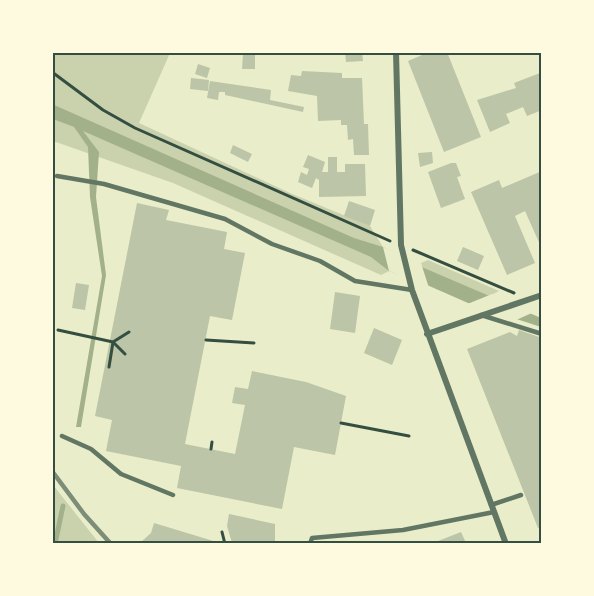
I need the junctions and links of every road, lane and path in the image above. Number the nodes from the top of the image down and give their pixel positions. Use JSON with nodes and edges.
{"nodes":[{"id":1,"x":396,"y":52,"type":"edge"},
{"id":2,"x":52,"y":72,"type":"edge"},
{"id":3,"x":57,"y":176,"type":"dead end"},
{"id":4,"x":401,"y":245,"type":"junction"},
{"id":5,"x":412,"y":290,"type":"junction"},
{"id":6,"x":542,"y":295,"type":"edge"},
{"id":7,"x":525,"y":300,"type":"junction"},
{"id":8,"x":485,"y":314,"type":"junction"},
{"id":9,"x":58,"y":330,"type":"dead end"},
{"id":10,"x":129,"y":332,"type":"dead end"},
{"id":11,"x":427,"y":334,"type":"junction"},
{"id":12,"x":542,"y":334,"type":"edge"},
{"id":13,"x":206,"y":340,"type":"dead end"},
{"id":14,"x":113,"y":342,"type":"junction"},
{"id":15,"x":254,"y":343,"type":"dead end"},
{"id":16,"x":125,"y":354,"type":"dead end"},
{"id":17,"x":108,"y":367,"type":"dead end"},
{"id":18,"x":341,"y":423,"type":"dead end"},
{"id":19,"x":62,"y":435,"type":"dead end"},
{"id":20,"x":409,"y":436,"type":"dead end"},
{"id":21,"x":212,"y":442,"type":"dead end"},
{"id":22,"x":211,"y":449,"type":"dead end"},
{"id":23,"x":173,"y":495,"type":"dead end"},
{"id":24,"x":521,"y":495,"type":"dead end"},
{"id":25,"x":493,"y":509,"type":"junction"},
{"id":26,"x":222,"y":532,"type":"dead end"},
{"id":27,"x":225,"y":543,"type":"edge"},
{"id":28,"x":310,"y":543,"type":"edge"},
{"id":29,"x":506,"y":543,"type":"edge"}],
"edges":[{"from":1,"to":4,"type":"street"},
{"from":2,"to":4,"type":"path"},
{"from":3,"to":5,"type":"lane"},
{"from":4,"to":5,"type":"street"},
{"from":4,"to":7,"type":"path"},
{"from":5,"to":11,"type":"street"},
{"from":6,"to":7,"type":"street"},
{"from":7,"to":8,"type":"street"},
{"from":8,"to":11,"type":"street"},
{"from":8,"to":12,"type":"lane"},
{"from":9,"to":14,"type":"path"},
{"from":10,"to":14,"type":"path"},
{"from":11,"to":25,"type":"street"},
{"from":13,"to":15,"type":"path"},
{"from":14,"to":16,"type":"path"},
{"from":14,"to":17,"type":"path"},
{"from":18,"to":20,"type":"path"},
{"from":19,"to":23,"type":"lane"},
{"from":21,"to":22,"type":"path"},
{"from":24,"to":25,"type":"lane"},
{"from":25,"to":28,"type":"lane"},
{"from":25,"to":29,"type":"street"},
{"from":26,"to":27,"type":"path"}]}
